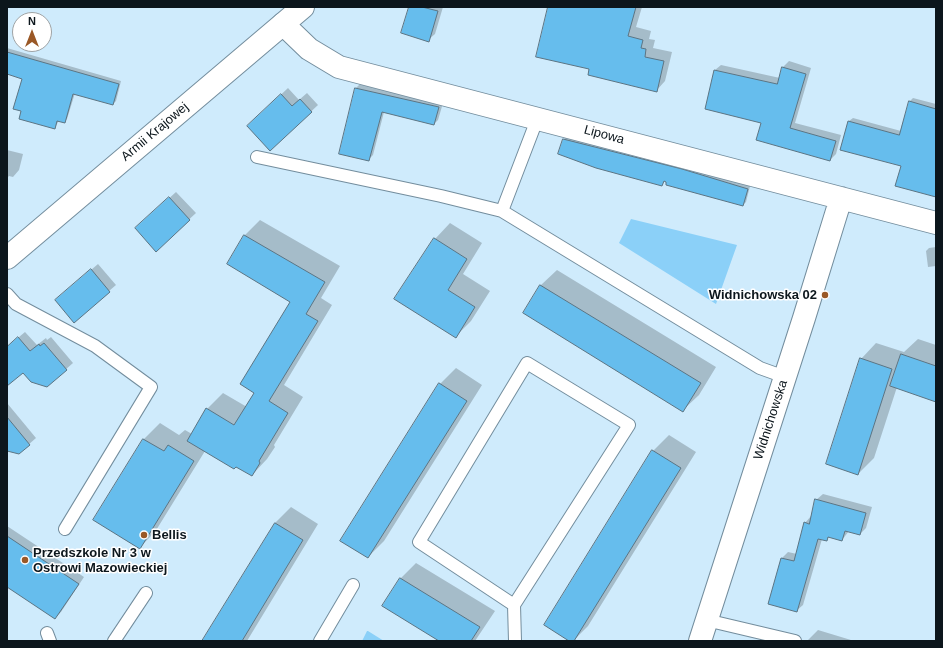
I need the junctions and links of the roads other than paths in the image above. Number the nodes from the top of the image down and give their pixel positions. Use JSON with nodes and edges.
{"nodes":[{"id":1,"x":303,"y":7,"type":"edge"},
{"id":2,"x":283,"y":24,"type":"junction"},
{"id":3,"x":538,"y":118,"type":"junction"},
{"id":4,"x":257,"y":157,"type":"dead end"},
{"id":5,"x":841,"y":198,"type":"junction"},
{"id":6,"x":502,"y":211,"type":"junction"},
{"id":7,"x":936,"y":223,"type":"edge"},
{"id":8,"x":7,"y":258,"type":"edge"},
{"id":9,"x":7,"y":294,"type":"edge"},
{"id":10,"x":785,"y":377,"type":"junction"},
{"id":11,"x":66,"y":529,"type":"dead end"},
{"id":12,"x":353,"y":585,"type":"dead end"},
{"id":13,"x":146,"y":593,"type":"dead end"},
{"id":14,"x":514,"y":605,"type":"junction"},
{"id":15,"x":706,"y":620,"type":"junction"},
{"id":16,"x":766,"y":638,"type":"edge"},
{"id":17,"x":114,"y":641,"type":"edge"},
{"id":18,"x":320,"y":641,"type":"edge"},
{"id":19,"x":515,"y":641,"type":"edge"},
{"id":20,"x":700,"y":641,"type":"edge"},
{"id":21,"x":795,"y":641,"type":"edge"}],
"edges":[{"from":1,"to":2,"type":"street","name":"Armii Krajowej"},
{"from":2,"to":3,"type":"street","name":"Lipowa"},
{"from":2,"to":8,"type":"street","name":"Armii Krajowej"},
{"from":3,"to":5,"type":"street","name":"Lipowa"},
{"from":3,"to":6,"type":"lane"},
{"from":4,"to":6,"type":"lane"},
{"from":5,"to":7,"type":"street","name":"Lipowa"},
{"from":5,"to":10,"type":"street","name":"Widnichowska"},
{"from":6,"to":10,"type":"lane"},
{"from":9,"to":11,"type":"lane"},
{"from":10,"to":15,"type":"street","name":"Widnichowska"},
{"from":12,"to":18,"type":"lane"},
{"from":13,"to":17,"type":"lane"},
{"from":14,"to":14,"type":"lane"},
{"from":14,"to":19,"type":"lane"},
{"from":15,"to":16,"type":"lane"},
{"from":15,"to":20,"type":"street","name":"Widnichowska"},
{"from":16,"to":21,"type":"lane"}]}
